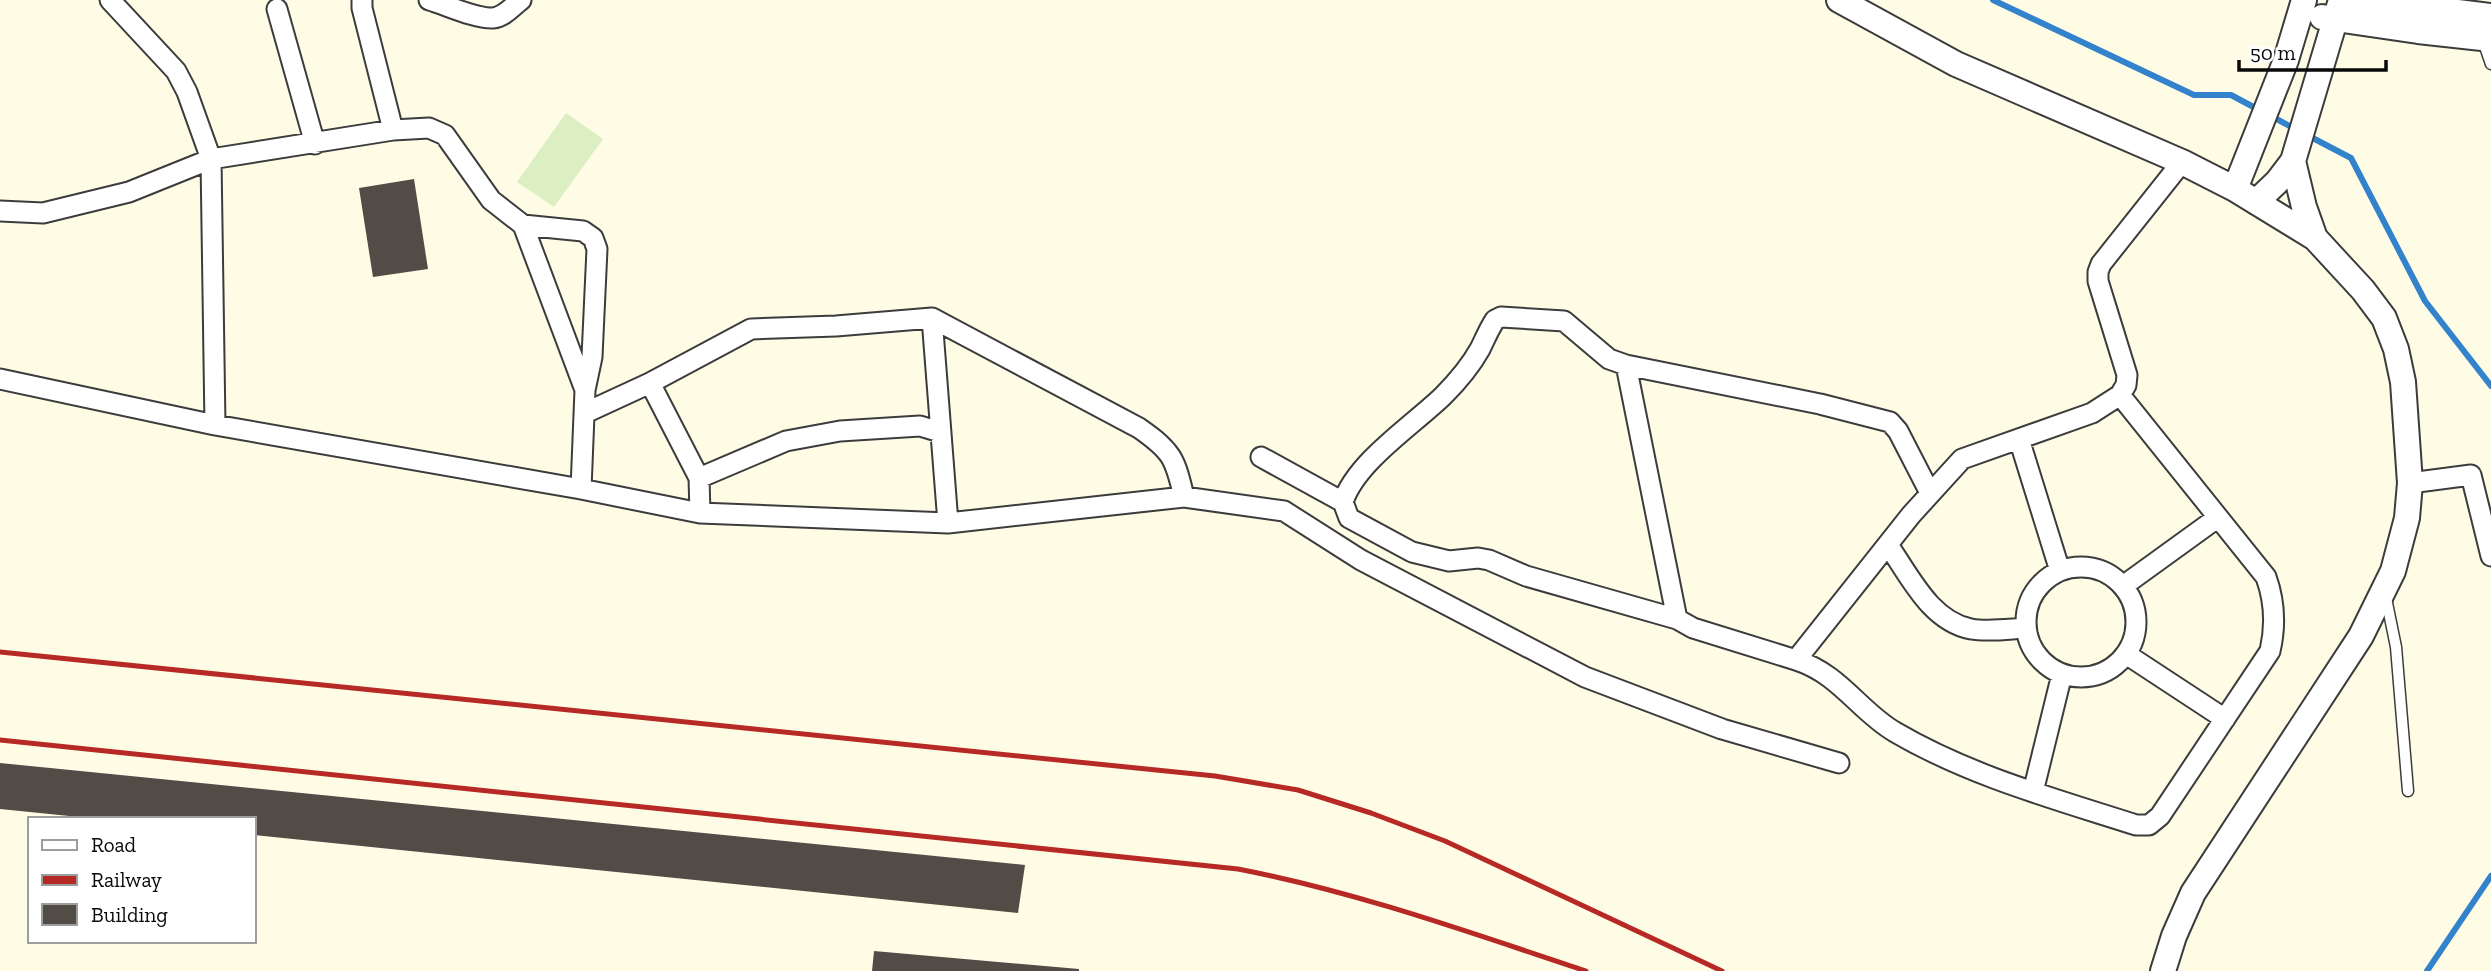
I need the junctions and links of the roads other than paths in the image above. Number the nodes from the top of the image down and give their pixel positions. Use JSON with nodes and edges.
{"nodes":[{"id":1,"x":110,"y":0,"type":"edge"},
{"id":2,"x":362,"y":0,"type":"edge"},
{"id":3,"x":429,"y":0,"type":"edge"},
{"id":4,"x":521,"y":0,"type":"edge"},
{"id":5,"x":1839,"y":0,"type":"edge"},
{"id":6,"x":2359,"y":0,"type":"edge"},
{"id":7,"x":2302,"y":7,"type":"edge"},
{"id":8,"x":277,"y":9,"type":"dead end"},
{"id":9,"x":2339,"y":10,"type":"edge"},
{"id":10,"x":2488,"y":31,"type":"edge"},
{"id":11,"x":2491,"y":65,"type":"edge"},
{"id":12,"x":393,"y":131,"type":"junction"},
{"id":13,"x":315,"y":145,"type":"junction"},
{"id":14,"x":2295,"y":155,"type":"junction"},
{"id":15,"x":211,"y":159,"type":"junction"},
{"id":16,"x":2182,"y":162,"type":"junction"},
{"id":17,"x":2235,"y":189,"type":"junction"},
{"id":18,"x":2256,"y":202,"type":"junction"},
{"id":19,"x":0,"y":211,"type":"edge"},
{"id":20,"x":523,"y":225,"type":"junction"},
{"id":21,"x":2315,"y":238,"type":"junction"},
{"id":22,"x":932,"y":318,"type":"junction"},
{"id":23,"x":1626,"y":365,"type":"junction"},
{"id":24,"x":0,"y":379,"type":"edge"},
{"id":25,"x":650,"y":383,"type":"junction"},
{"id":26,"x":585,"y":390,"type":"junction"},
{"id":27,"x":2120,"y":395,"type":"junction"},
{"id":28,"x":585,"y":414,"type":"junction"},
{"id":29,"x":215,"y":425,"type":"junction"},
{"id":30,"x":940,"y":432,"type":"junction"},
{"id":31,"x":2019,"y":439,"type":"junction"},
{"id":32,"x":1261,"y":457,"type":"dead end"},
{"id":33,"x":2491,"y":471,"type":"edge"},
{"id":34,"x":2471,"y":475,"type":"junction"},
{"id":35,"x":699,"y":478,"type":"junction"},
{"id":36,"x":2410,"y":483,"type":"junction"},
{"id":37,"x":581,"y":489,"type":"junction"},
{"id":38,"x":1930,"y":493,"type":"junction"},
{"id":39,"x":1184,"y":497,"type":"junction"},
{"id":40,"x":1343,"y":502,"type":"junction"},
{"id":41,"x":700,"y":513,"type":"junction"},
{"id":42,"x":2217,"y":518,"type":"junction"},
{"id":43,"x":948,"y":523,"type":"junction"},
{"id":44,"x":1888,"y":545,"type":"junction"},
{"id":45,"x":2491,"y":556,"type":"edge"},
{"id":46,"x":2060,"y":570,"type":"junction"},
{"id":47,"x":2123,"y":586,"type":"junction"},
{"id":48,"x":2384,"y":591,"type":"junction"},
{"id":49,"x":1677,"y":619,"type":"junction"},
{"id":50,"x":2026,"y":628,"type":"junction"},
{"id":51,"x":2126,"y":654,"type":"junction"},
{"id":52,"x":1796,"y":660,"type":"junction"},
{"id":53,"x":2063,"y":674,"type":"junction"},
{"id":54,"x":2225,"y":719,"type":"junction"},
{"id":55,"x":1839,"y":763,"type":"dead end"},
{"id":56,"x":2034,"y":792,"type":"junction"},
{"id":57,"x":2408,"y":792,"type":"dead end"},
{"id":58,"x":2163,"y":971,"type":"edge"}],
"edges":[{"from":1,"to":15,"type":"street"},
{"from":2,"to":12,"type":"street"},
{"from":3,"to":4,"type":"street"},
{"from":5,"to":16,"type":"street"},
{"from":6,"to":10,"type":"street"},
{"from":7,"to":9,"type":"street"},
{"from":7,"to":17,"type":"street"},
{"from":8,"to":13,"type":"street"},
{"from":9,"to":10,"type":"street"},
{"from":9,"to":14,"type":"street"},
{"from":10,"to":11,"type":"lane"},
{"from":12,"to":13,"type":"street"},
{"from":12,"to":20,"type":"street"},
{"from":13,"to":15,"type":"street"},
{"from":14,"to":18,"type":"street"},
{"from":14,"to":21,"type":"street"},
{"from":15,"to":19,"type":"street"},
{"from":15,"to":29,"type":"street"},
{"from":16,"to":17,"type":"street"},
{"from":16,"to":27,"type":"street"},
{"from":17,"to":18,"type":"street"},
{"from":18,"to":21,"type":"street"},
{"from":20,"to":26,"type":"street"},
{"from":20,"to":26,"type":"street"},
{"from":21,"to":36,"type":"street"},
{"from":22,"to":25,"type":"street"},
{"from":22,"to":30,"type":"street"},
{"from":22,"to":39,"type":"street"},
{"from":23,"to":38,"type":"street"},
{"from":23,"to":40,"type":"street"},
{"from":23,"to":49,"type":"street"},
{"from":24,"to":29,"type":"street"},
{"from":25,"to":28,"type":"street"},
{"from":25,"to":35,"type":"street"},
{"from":26,"to":28,"type":"street"},
{"from":27,"to":31,"type":"street"},
{"from":27,"to":42,"type":"street"},
{"from":28,"to":37,"type":"street"},
{"from":29,"to":37,"type":"street"},
{"from":30,"to":35,"type":"street"},
{"from":30,"to":43,"type":"street"},
{"from":31,"to":38,"type":"street"},
{"from":31,"to":46,"type":"street"},
{"from":32,"to":40,"type":"street"},
{"from":33,"to":34,"type":"street"},
{"from":34,"to":36,"type":"street"},
{"from":34,"to":45,"type":"street"},
{"from":35,"to":41,"type":"street"},
{"from":36,"to":48,"type":"street"},
{"from":37,"to":41,"type":"street"},
{"from":38,"to":44,"type":"street"},
{"from":39,"to":43,"type":"street"},
{"from":39,"to":55,"type":"street"},
{"from":40,"to":49,"type":"street"},
{"from":41,"to":43,"type":"street"},
{"from":42,"to":47,"type":"street"},
{"from":42,"to":54,"type":"street"},
{"from":44,"to":50,"type":"street"},
{"from":44,"to":52,"type":"street"},
{"from":46,"to":47,"type":"street"},
{"from":46,"to":50,"type":"street"},
{"from":47,"to":51,"type":"street"},
{"from":48,"to":57,"type":"lane"},
{"from":48,"to":58,"type":"street"},
{"from":49,"to":52,"type":"street"},
{"from":50,"to":53,"type":"street"},
{"from":51,"to":53,"type":"street"},
{"from":51,"to":54,"type":"street"},
{"from":52,"to":56,"type":"street"},
{"from":53,"to":56,"type":"street"},
{"from":54,"to":56,"type":"street"}]}
